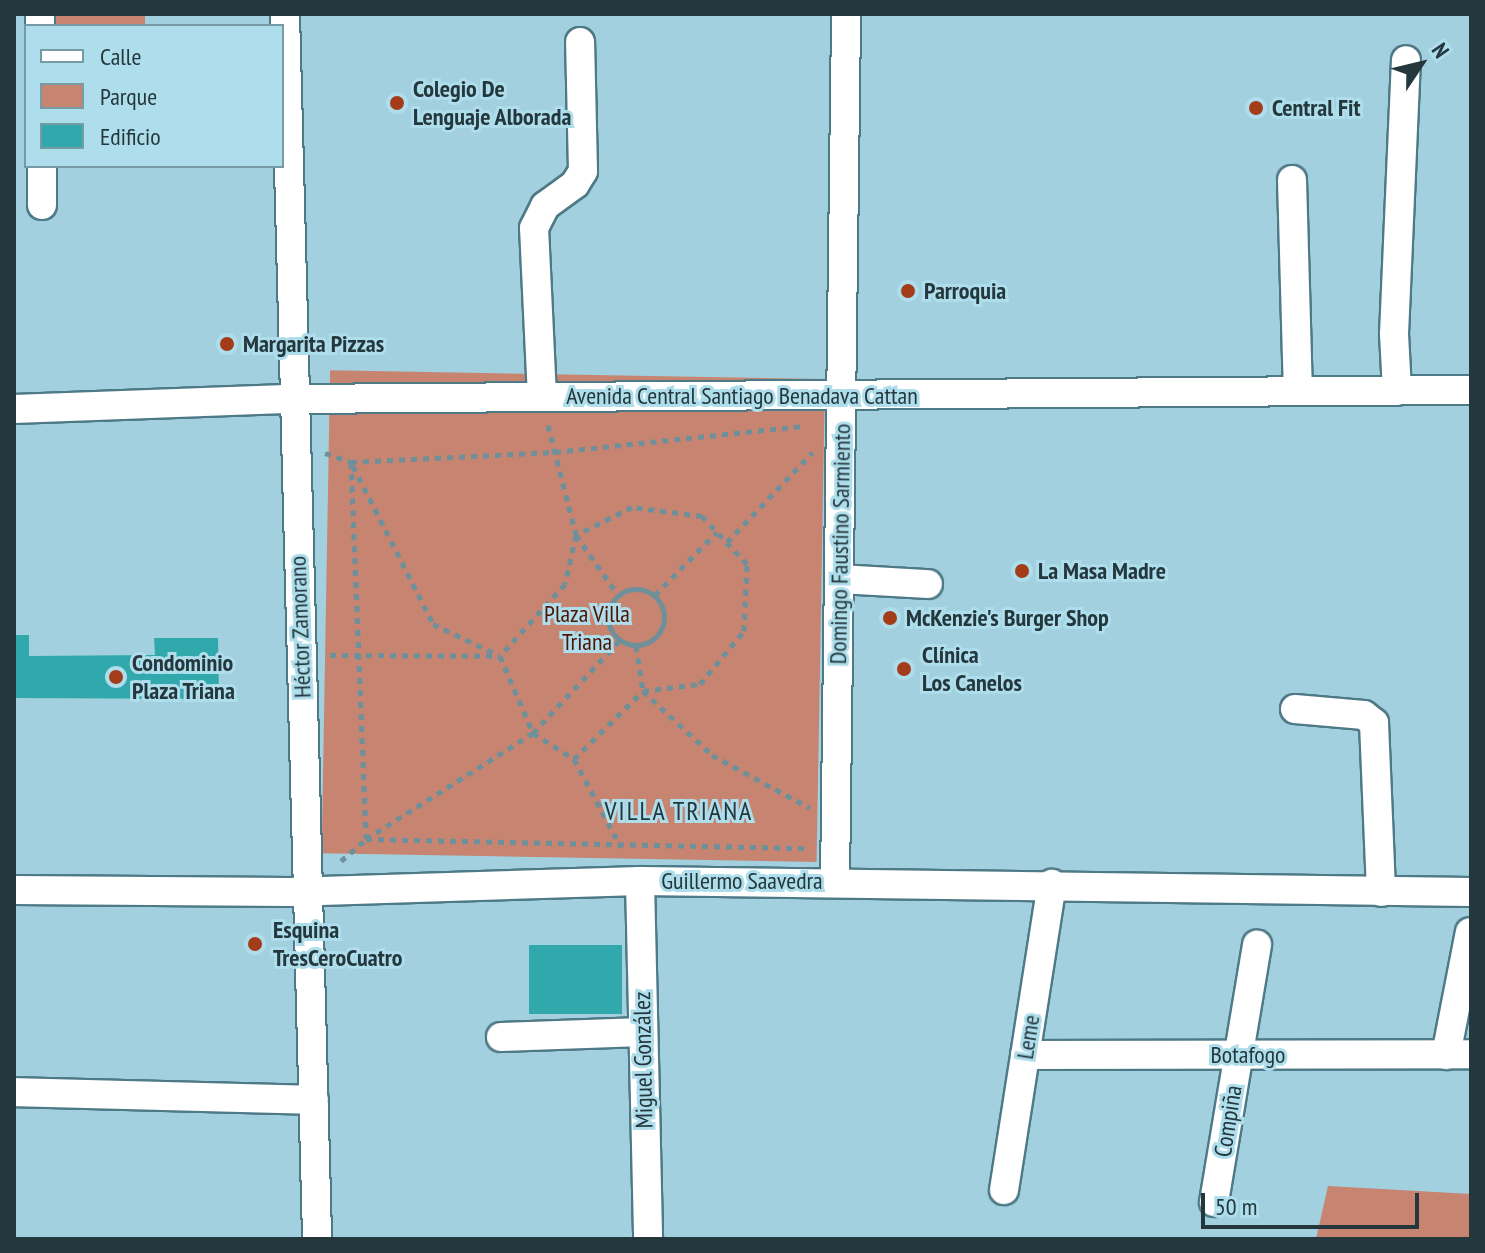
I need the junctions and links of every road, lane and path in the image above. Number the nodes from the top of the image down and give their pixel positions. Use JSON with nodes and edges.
{"nodes":[{"id":1,"x":285,"y":14,"type":"edge"},
{"id":2,"x":846,"y":14,"type":"edge"},
{"id":3,"x":580,"y":42,"type":"dead end"},
{"id":4,"x":1406,"y":60,"type":"dead end"},
{"id":5,"x":42,"y":168,"type":"edge"},
{"id":6,"x":1292,"y":180,"type":"dead end"},
{"id":7,"x":42,"y":205,"type":"dead end"},
{"id":8,"x":1471,"y":390,"type":"edge"},
{"id":9,"x":1298,"y":391,"type":"junction"},
{"id":10,"x":1397,"y":391,"type":"junction"},
{"id":11,"x":542,"y":397,"type":"junction"},
{"id":12,"x":292,"y":399,"type":"junction"},
{"id":13,"x":842,"y":408,"type":"junction"},
{"id":14,"x":14,"y":409,"type":"edge"},
{"id":15,"x":555,"y":452,"type":"junction"},
{"id":16,"x":351,"y":462,"type":"junction"},
{"id":17,"x":717,"y":532,"type":"junction"},
{"id":18,"x":576,"y":535,"type":"junction"},
{"id":19,"x":727,"y":542,"type":"junction"},
{"id":20,"x":840,"y":579,"type":"junction"},
{"id":21,"x":928,"y":584,"type":"dead end"},
{"id":22,"x":618,"y":595,"type":"junction"},
{"id":23,"x":655,"y":595,"type":"junction"},
{"id":24,"x":620,"y":640,"type":"junction"},
{"id":25,"x":636,"y":646,"type":"junction"},
{"id":26,"x":301,"y":655,"type":"junction"},
{"id":27,"x":355,"y":656,"type":"junction"},
{"id":28,"x":500,"y":656,"type":"junction"},
{"id":29,"x":643,"y":691,"type":"junction"},
{"id":30,"x":1295,"y":709,"type":"dead end"},
{"id":31,"x":533,"y":733,"type":"junction"},
{"id":32,"x":574,"y":759,"type":"junction"},
{"id":33,"x":809,"y":822,"type":"dead end"},
{"id":34,"x":807,"y":835,"type":"dead end"},
{"id":35,"x":366,"y":839,"type":"junction"},
{"id":36,"x":621,"y":848,"type":"junction"},
{"id":37,"x":805,"y":848,"type":"junction"},
{"id":38,"x":835,"y":849,"type":"junction"},
{"id":39,"x":640,"y":881,"type":"junction"},
{"id":40,"x":835,"y":882,"type":"junction"},
{"id":41,"x":1052,"y":884,"type":"junction"},
{"id":42,"x":14,"y":890,"type":"edge"},
{"id":43,"x":307,"y":891,"type":"junction"},
{"id":44,"x":1381,"y":892,"type":"junction"},
{"id":45,"x":1471,"y":892,"type":"edge"},
{"id":46,"x":1470,"y":932,"type":"edge"},
{"id":47,"x":1257,"y":945,"type":"dead end"},
{"id":48,"x":643,"y":1032,"type":"junction"},
{"id":49,"x":501,"y":1037,"type":"dead end"},
{"id":50,"x":1025,"y":1055,"type":"junction"},
{"id":51,"x":1238,"y":1055,"type":"junction"},
{"id":52,"x":1458,"y":1055,"type":"edge"},
{"id":53,"x":14,"y":1092,"type":"edge"},
{"id":54,"x":314,"y":1100,"type":"junction"},
{"id":55,"x":1004,"y":1190,"type":"dead end"},
{"id":56,"x":1214,"y":1202,"type":"dead end"},
{"id":57,"x":317,"y":1239,"type":"edge"},
{"id":58,"x":648,"y":1239,"type":"edge"}],
"edges":[{"from":1,"to":12,"type":"street","name":"Héctor Zamorano"},
{"from":2,"to":13,"type":"street","name":"Domingo Faustino Sarmiento"},
{"from":3,"to":11,"type":"street"},
{"from":4,"to":10,"type":"street"},
{"from":5,"to":7,"type":"street"},
{"from":6,"to":9,"type":"street"},
{"from":8,"to":10,"type":"street","name":"Avenida Central Santiago Benadava Cattan"},
{"from":9,"to":10,"type":"street","name":"Avenida Central Santiago Benadava Cattan"},
{"from":9,"to":13,"type":"street","name":"Avenida Central Santiago Benadava Cattan"},
{"from":11,"to":12,"type":"street","name":"Avenida Central Santiago Benadava Cattan"},
{"from":11,"to":13,"type":"street","name":"Avenida Central Santiago Benadava Cattan"},
{"from":11,"to":15,"type":"path"},
{"from":12,"to":14,"type":"street","name":"Avenida Central Santiago Benadava Cattan"},
{"from":12,"to":26,"type":"street","name":"Héctor Zamorano"},
{"from":13,"to":15,"type":"path"},
{"from":13,"to":19,"type":"path"},
{"from":13,"to":20,"type":"street","name":"Domingo Faustino Sarmiento"},
{"from":15,"to":16,"type":"path"},
{"from":15,"to":18,"type":"path"},
{"from":16,"to":27,"type":"path"},
{"from":16,"to":28,"type":"path"},
{"from":17,"to":18,"type":"path"},
{"from":17,"to":19,"type":"path"},
{"from":17,"to":23,"type":"path"},
{"from":18,"to":22,"type":"path"},
{"from":18,"to":28,"type":"path"},
{"from":19,"to":29,"type":"path"},
{"from":20,"to":21,"type":"street"},
{"from":20,"to":38,"type":"street","name":"Domingo Faustino Sarmiento"},
{"from":22,"to":23,"type":"path"},
{"from":22,"to":24,"type":"path"},
{"from":23,"to":25,"type":"path"},
{"from":24,"to":25,"type":"path"},
{"from":24,"to":31,"type":"path"},
{"from":25,"to":29,"type":"path"},
{"from":26,"to":27,"type":"path"},
{"from":26,"to":43,"type":"street","name":"Héctor Zamorano"},
{"from":27,"to":28,"type":"path"},
{"from":27,"to":35,"type":"path"},
{"from":28,"to":31,"type":"path"},
{"from":29,"to":32,"type":"path"},
{"from":29,"to":33,"type":"path"},
{"from":30,"to":44,"type":"street"},
{"from":31,"to":32,"type":"path"},
{"from":31,"to":35,"type":"path"},
{"from":32,"to":36,"type":"path"},
{"from":34,"to":37,"type":"path"},
{"from":35,"to":36,"type":"path"},
{"from":35,"to":43,"type":"path"},
{"from":36,"to":37,"type":"path"},
{"from":36,"to":39,"type":"path"},
{"from":37,"to":38,"type":"path"},
{"from":38,"to":40,"type":"street","name":"Domingo Faustino Sarmiento"},
{"from":39,"to":40,"type":"street","name":"Guillermo Saavedra"},
{"from":39,"to":43,"type":"street","name":"Guillermo Saavedra"},
{"from":39,"to":48,"type":"street","name":"Miguel González"},
{"from":40,"to":41,"type":"street","name":"Guillermo Saavedra"},
{"from":41,"to":44,"type":"street","name":"Guillermo Saavedra"},
{"from":41,"to":50,"type":"street","name":"Leme"},
{"from":42,"to":43,"type":"street","name":"Guillermo Saavedra"},
{"from":43,"to":54,"type":"street","name":"Héctor Zamorano"},
{"from":44,"to":45,"type":"street","name":"Guillermo Saavedra"},
{"from":46,"to":52,"type":"street"},
{"from":47,"to":51,"type":"street","name":"Compiña"},
{"from":48,"to":49,"type":"street"},
{"from":48,"to":58,"type":"street","name":"Miguel González"},
{"from":50,"to":51,"type":"street","name":"Botafogo"},
{"from":50,"to":55,"type":"street","name":"Leme"},
{"from":51,"to":52,"type":"street","name":"Botafogo"},
{"from":51,"to":56,"type":"street","name":"Compiña"},
{"from":53,"to":54,"type":"street"},
{"from":54,"to":57,"type":"street","name":"Héctor Zamorano"}]}
